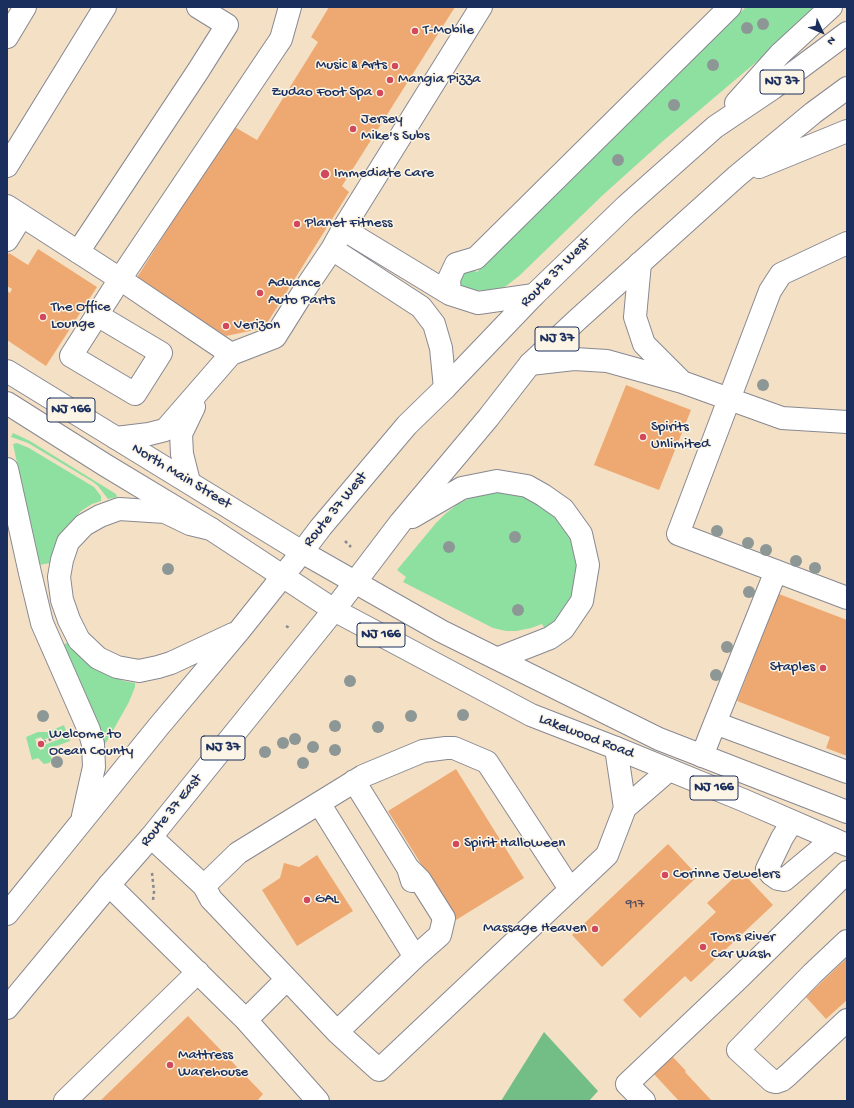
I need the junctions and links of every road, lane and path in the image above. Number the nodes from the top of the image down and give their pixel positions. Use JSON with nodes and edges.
{"nodes":[{"id":1,"x":25,"y":7,"type":"edge"},
{"id":2,"x":198,"y":7,"type":"edge"},
{"id":3,"x":290,"y":7,"type":"edge"},
{"id":4,"x":482,"y":7,"type":"edge"},
{"id":5,"x":730,"y":7,"type":"edge"},
{"id":6,"x":831,"y":7,"type":"edge"},
{"id":7,"x":102,"y":8,"type":"edge"},
{"id":8,"x":847,"y":33,"type":"edge"},
{"id":9,"x":7,"y":36,"type":"edge"},
{"id":10,"x":847,"y":88,"type":"edge"},
{"id":11,"x":715,"y":127,"type":"junction"},
{"id":12,"x":847,"y":131,"type":"edge"},
{"id":13,"x":7,"y":166,"type":"edge"},
{"id":14,"x":737,"y":176,"type":"junction"},
{"id":15,"x":14,"y":211,"type":"edge"},
{"id":16,"x":343,"y":229,"type":"junction"},
{"id":17,"x":7,"y":240,"type":"edge"},
{"id":18,"x":847,"y":243,"type":"edge"},
{"id":19,"x":332,"y":249,"type":"junction"},
{"id":20,"x":78,"y":252,"type":"junction"},
{"id":21,"x":640,"y":263,"type":"junction"},
{"id":22,"x":120,"y":279,"type":"junction"},
{"id":23,"x":450,"y":294,"type":"junction"},
{"id":24,"x":534,"y":295,"type":"junction"},
{"id":25,"x":97,"y":315,"type":"dead end"},
{"id":26,"x":231,"y":354,"type":"junction"},
{"id":27,"x":530,"y":364,"type":"junction"},
{"id":28,"x":7,"y":371,"type":"edge"},
{"id":29,"x":211,"y":376,"type":"junction"},
{"id":30,"x":682,"y":382,"type":"junction"},
{"id":31,"x":445,"y":388,"type":"junction"},
{"id":32,"x":730,"y":400,"type":"junction"},
{"id":33,"x":7,"y":403,"type":"edge"},
{"id":34,"x":847,"y":422,"type":"edge"},
{"id":35,"x":116,"y":438,"type":"junction"},
{"id":36,"x":7,"y":469,"type":"edge"},
{"id":37,"x":189,"y":482,"type":"junction"},
{"id":38,"x":400,"y":523,"type":"junction"},
{"id":39,"x":212,"y":529,"type":"junction"},
{"id":40,"x":345,"y":541,"type":"dead end"},
{"id":41,"x":351,"y":547,"type":"dead end"},
{"id":42,"x":302,"y":552,"type":"junction"},
{"id":43,"x":776,"y":571,"type":"junction"},
{"id":44,"x":282,"y":577,"type":"junction"},
{"id":45,"x":357,"y":582,"type":"junction"},
{"id":46,"x":847,"y":598,"type":"edge"},
{"id":47,"x":334,"y":610,"type":"junction"},
{"id":48,"x":286,"y":626,"type":"dead end"},
{"id":49,"x":291,"y":629,"type":"dead end"},
{"id":50,"x":239,"y":631,"type":"junction"},
{"id":51,"x":499,"y":658,"type":"junction"},
{"id":52,"x":715,"y":723,"type":"junction"},
{"id":53,"x":70,"y":732,"type":"dead end"},
{"id":54,"x":43,"y":742,"type":"dead end"},
{"id":55,"x":616,"y":748,"type":"junction"},
{"id":56,"x":702,"y":756,"type":"junction"},
{"id":57,"x":668,"y":770,"type":"junction"},
{"id":58,"x":847,"y":772,"type":"edge"},
{"id":59,"x":354,"y":781,"type":"junction"},
{"id":60,"x":319,"y":803,"type":"junction"},
{"id":61,"x":625,"y":808,"type":"junction"},
{"id":62,"x":847,"y":812,"type":"edge"},
{"id":63,"x":82,"y":820,"type":"junction"},
{"id":64,"x":792,"y":822,"type":"junction"},
{"id":65,"x":151,"y":837,"type":"junction"},
{"id":66,"x":840,"y":842,"type":"edge"},
{"id":67,"x":847,"y":872,"type":"edge"},
{"id":68,"x":152,"y":873,"type":"dead end"},
{"id":69,"x":109,"y":885,"type":"junction"},
{"id":70,"x":204,"y":886,"type":"junction"},
{"id":71,"x":570,"y":890,"type":"junction"},
{"id":72,"x":154,"y":892,"type":"dead end"},
{"id":73,"x":7,"y":914,"type":"edge"},
{"id":74,"x":847,"y":941,"type":"edge"},
{"id":75,"x":415,"y":957,"type":"junction"},
{"id":76,"x":198,"y":972,"type":"junction"},
{"id":77,"x":287,"y":979,"type":"junction"},
{"id":78,"x":7,"y":1008,"type":"edge"},
{"id":79,"x":246,"y":1020,"type":"junction"},
{"id":80,"x":847,"y":1020,"type":"edge"},
{"id":81,"x":338,"y":1032,"type":"junction"},
{"id":82,"x":65,"y":1101,"type":"edge"},
{"id":83,"x":318,"y":1101,"type":"edge"},
{"id":84,"x":644,"y":1101,"type":"edge"}],
"edges":[{"from":1,"to":9,"type":"main road"},
{"from":2,"to":20,"type":"main road"},
{"from":3,"to":22,"type":"main road"},
{"from":4,"to":16,"type":"main road"},
{"from":5,"to":23,"type":"main road"},
{"from":6,"to":11,"type":"main road"},
{"from":7,"to":13,"type":"main road"},
{"from":8,"to":11,"type":"main road","name":"Route 37 West","number":"NJ 37"},
{"from":10,"to":14,"type":"main road","number":"NJ 37"},
{"from":11,"to":24,"type":"main road","name":"Route 37 West","number":"NJ 37"},
{"from":12,"to":14,"type":"main road"},
{"from":14,"to":21,"type":"main road","number":"NJ 37"},
{"from":15,"to":17,"type":"main road"},
{"from":15,"to":20,"type":"main road"},
{"from":16,"to":19,"type":"main road"},
{"from":16,"to":23,"type":"main road"},
{"from":18,"to":32,"type":"main road"},
{"from":19,"to":26,"type":"main road"},
{"from":19,"to":31,"type":"main road"},
{"from":20,"to":22,"type":"main road"},
{"from":21,"to":27,"type":"main road","number":"NJ 37"},
{"from":21,"to":30,"type":"main road"},
{"from":22,"to":25,"type":"main road"},
{"from":22,"to":26,"type":"main road"},
{"from":23,"to":24,"type":"main road"},
{"from":24,"to":31,"type":"main road","name":"Route 37 West","number":"NJ 37"},
{"from":26,"to":29,"type":"main road"},
{"from":27,"to":30,"type":"main road"},
{"from":27,"to":38,"type":"main road","number":"NJ 37"},
{"from":28,"to":35,"type":"main road","name":"North Main Street","number":"NJ 166"},
{"from":29,"to":35,"type":"main road"},
{"from":29,"to":37,"type":"main road"},
{"from":30,"to":32,"type":"main road"},
{"from":31,"to":42,"type":"main road","name":"Route 37 West","number":"NJ 37"},
{"from":32,"to":34,"type":"main road"},
{"from":32,"to":43,"type":"main road"},
{"from":33,"to":39,"type":"main road","name":"North Main Street","number":"NJ 166"},
{"from":35,"to":37,"type":"main road","name":"North Main Street","number":"NJ 166"},
{"from":36,"to":63,"type":"main road"},
{"from":37,"to":42,"type":"main road","name":"North Main Street","number":"NJ 166"},
{"from":38,"to":45,"type":"main road","number":"NJ 37"},
{"from":38,"to":51,"type":"main road"},
{"from":39,"to":44,"type":"main road","name":"North Main Street","number":"NJ 166"},
{"from":39,"to":50,"type":"main road"},
{"from":40,"to":41,"type":"path"},
{"from":42,"to":44,"type":"main road","number":"NJ 37"},
{"from":42,"to":45,"type":"main road","name":"North Main Street","number":"NJ 166"},
{"from":43,"to":46,"type":"main road"},
{"from":43,"to":52,"type":"main road"},
{"from":44,"to":47,"type":"main road","name":"North Main Street","number":"NJ 166"},
{"from":44,"to":50,"type":"main road","number":"NJ 37"},
{"from":45,"to":47,"type":"main road","number":"NJ 37"},
{"from":45,"to":51,"type":"main road","name":"Lakewood Road","number":"NJ 166"},
{"from":47,"to":55,"type":"main road","name":"Lakewood Road","number":"NJ 166"},
{"from":47,"to":65,"type":"main road","name":"Route 37 East","number":"NJ 37"},
{"from":48,"to":49,"type":"path"},
{"from":50,"to":63,"type":"main road","number":"NJ 37"},
{"from":51,"to":56,"type":"main road","name":"Lakewood Road","number":"NJ 166"},
{"from":52,"to":56,"type":"main road"},
{"from":52,"to":58,"type":"main road"},
{"from":53,"to":54,"type":"path"},
{"from":55,"to":57,"type":"main road","name":"Lakewood Road","number":"NJ 166"},
{"from":55,"to":61,"type":"main road"},
{"from":56,"to":62,"type":"main road","name":"Lakewood Road","number":"NJ 166"},
{"from":57,"to":61,"type":"main road"},
{"from":57,"to":64,"type":"main road","name":"Lakewood Road","number":"NJ 166"},
{"from":59,"to":60,"type":"main road"},
{"from":59,"to":71,"type":"main road"},
{"from":59,"to":75,"type":"main road"},
{"from":60,"to":70,"type":"main road"},
{"from":60,"to":75,"type":"main road"},
{"from":61,"to":71,"type":"main road"},
{"from":63,"to":73,"type":"main road","number":"NJ 37"},
{"from":64,"to":66,"type":"main road","name":"Lakewood Road","number":"NJ 166"},
{"from":64,"to":66,"type":"main road"},
{"from":65,"to":69,"type":"main road","name":"Route 37 East","number":"NJ 37"},
{"from":65,"to":70,"type":"main road"},
{"from":67,"to":84,"type":"main road"},
{"from":68,"to":72,"type":"path"},
{"from":69,"to":76,"type":"main road"},
{"from":69,"to":78,"type":"main road","name":"Route 37 East","number":"NJ 37"},
{"from":70,"to":77,"type":"main road"},
{"from":71,"to":81,"type":"main road"},
{"from":74,"to":80,"type":"main road"},
{"from":75,"to":81,"type":"main road"},
{"from":76,"to":79,"type":"main road"},
{"from":76,"to":82,"type":"main road"},
{"from":77,"to":79,"type":"main road"},
{"from":77,"to":81,"type":"main road"},
{"from":79,"to":83,"type":"main road"}]}
